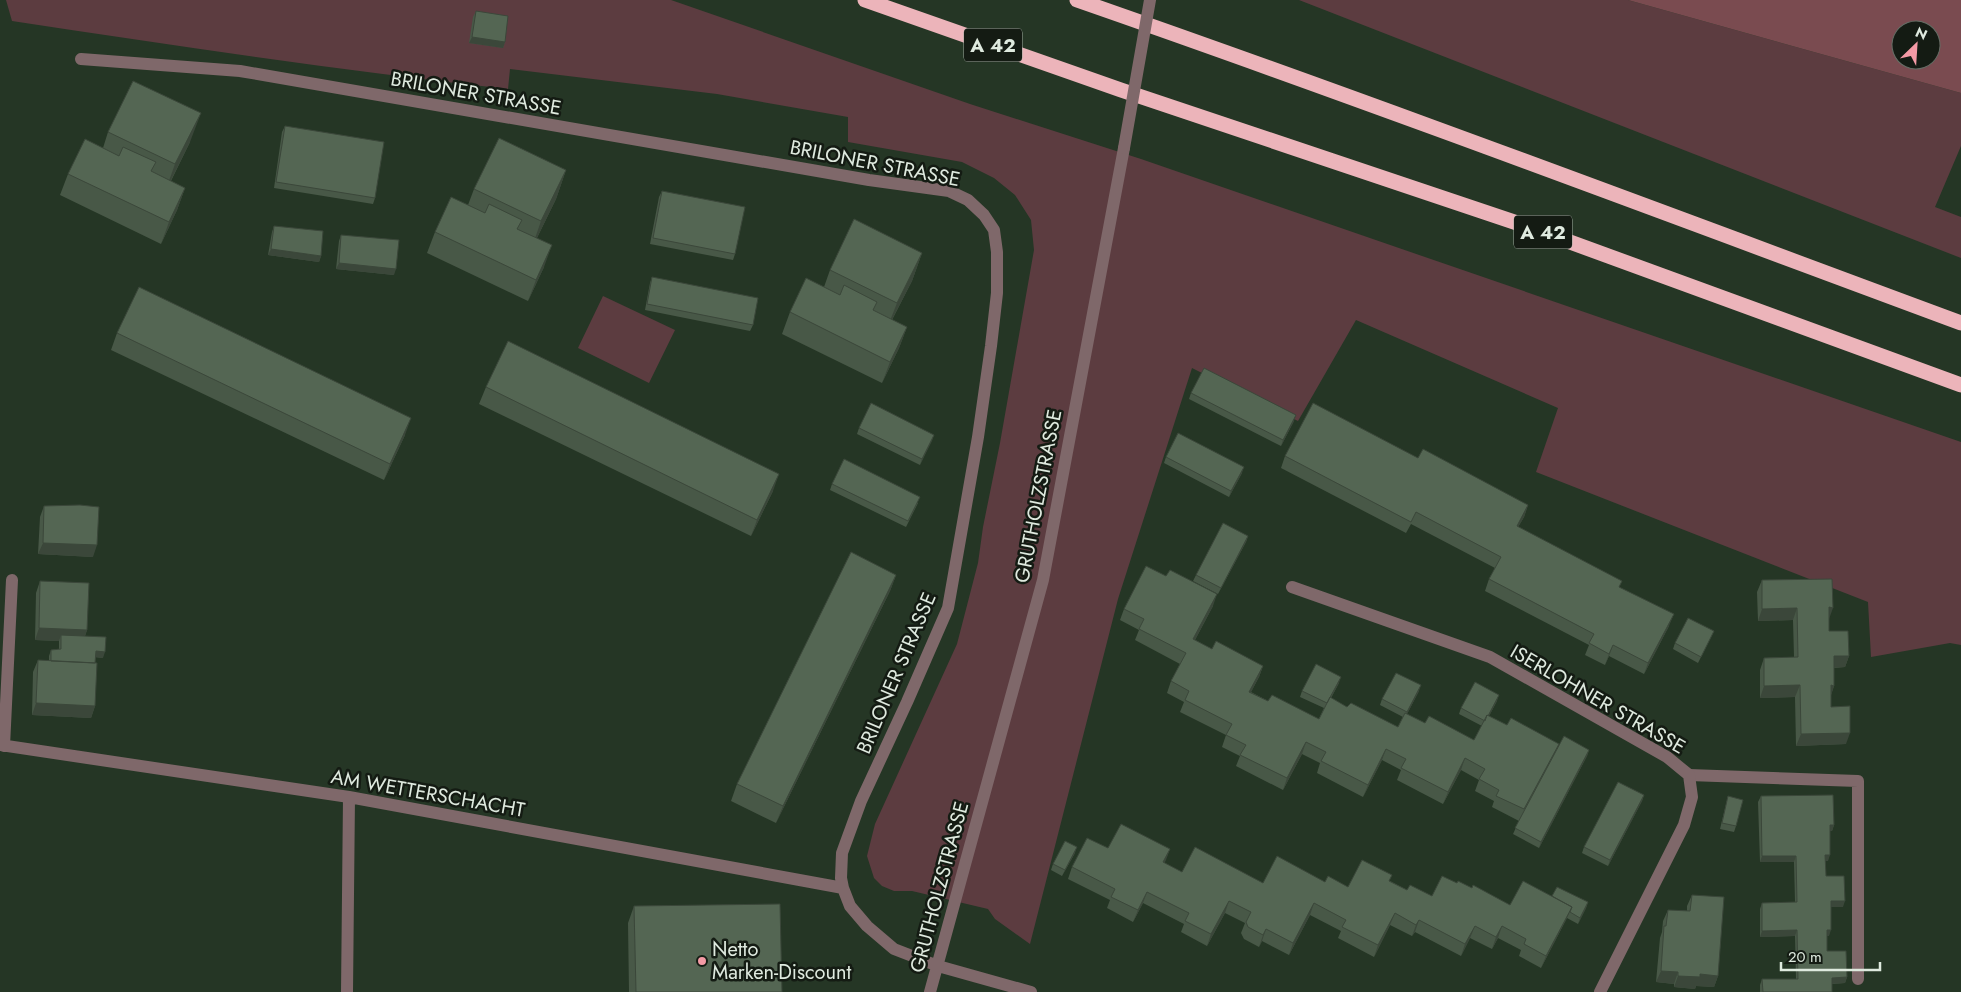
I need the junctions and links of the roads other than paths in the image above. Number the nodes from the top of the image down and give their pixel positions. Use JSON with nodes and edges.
{"nodes":[{"id":1,"x":865,"y":0,"type":"edge"},
{"id":2,"x":1077,"y":0,"type":"edge"},
{"id":3,"x":1150,"y":0,"type":"edge"},
{"id":4,"x":82,"y":59,"type":"dead end"},
{"id":5,"x":1961,"y":323,"type":"edge"},
{"id":6,"x":1961,"y":385,"type":"edge"},
{"id":7,"x":12,"y":580,"type":"dead end"},
{"id":8,"x":1292,"y":587,"type":"dead end"},
{"id":9,"x":2,"y":745,"type":"edge"},
{"id":10,"x":1689,"y":775,"type":"junction"},
{"id":11,"x":349,"y":797,"type":"junction"},
{"id":12,"x":843,"y":888,"type":"junction"},
{"id":13,"x":938,"y":966,"type":"junction"},
{"id":14,"x":1858,"y":979,"type":"dead end"},
{"id":15,"x":347,"y":992,"type":"edge"},
{"id":16,"x":930,"y":992,"type":"edge"},
{"id":17,"x":1031,"y":992,"type":"edge"},
{"id":18,"x":1600,"y":992,"type":"edge"}],
"edges":[{"from":1,"to":6,"type":"highway","number":"A 42"},
{"from":2,"to":5,"type":"highway"},
{"from":3,"to":13,"type":"street","name":"GRUTHOLZSTRASSE","bridge":true},
{"from":4,"to":12,"type":"street","name":"BRILONER STRASSE"},
{"from":7,"to":9,"type":"street","name":"AM WETTERSCHACHT"},
{"from":8,"to":10,"type":"street","name":"ISERLOHNER STRASSE"},
{"from":9,"to":11,"type":"street","name":"AM WETTERSCHACHT"},
{"from":10,"to":14,"type":"street"},
{"from":10,"to":18,"type":"street","name":"ISERLOHNER STRASSE"},
{"from":11,"to":12,"type":"street","name":"AM WETTERSCHACHT"},
{"from":11,"to":15,"type":"street"},
{"from":12,"to":13,"type":"street","name":"BRILONER STRASSE"},
{"from":13,"to":16,"type":"street","name":"GRUTHOLZSTRASSE"},
{"from":13,"to":17,"type":"street"}]}
